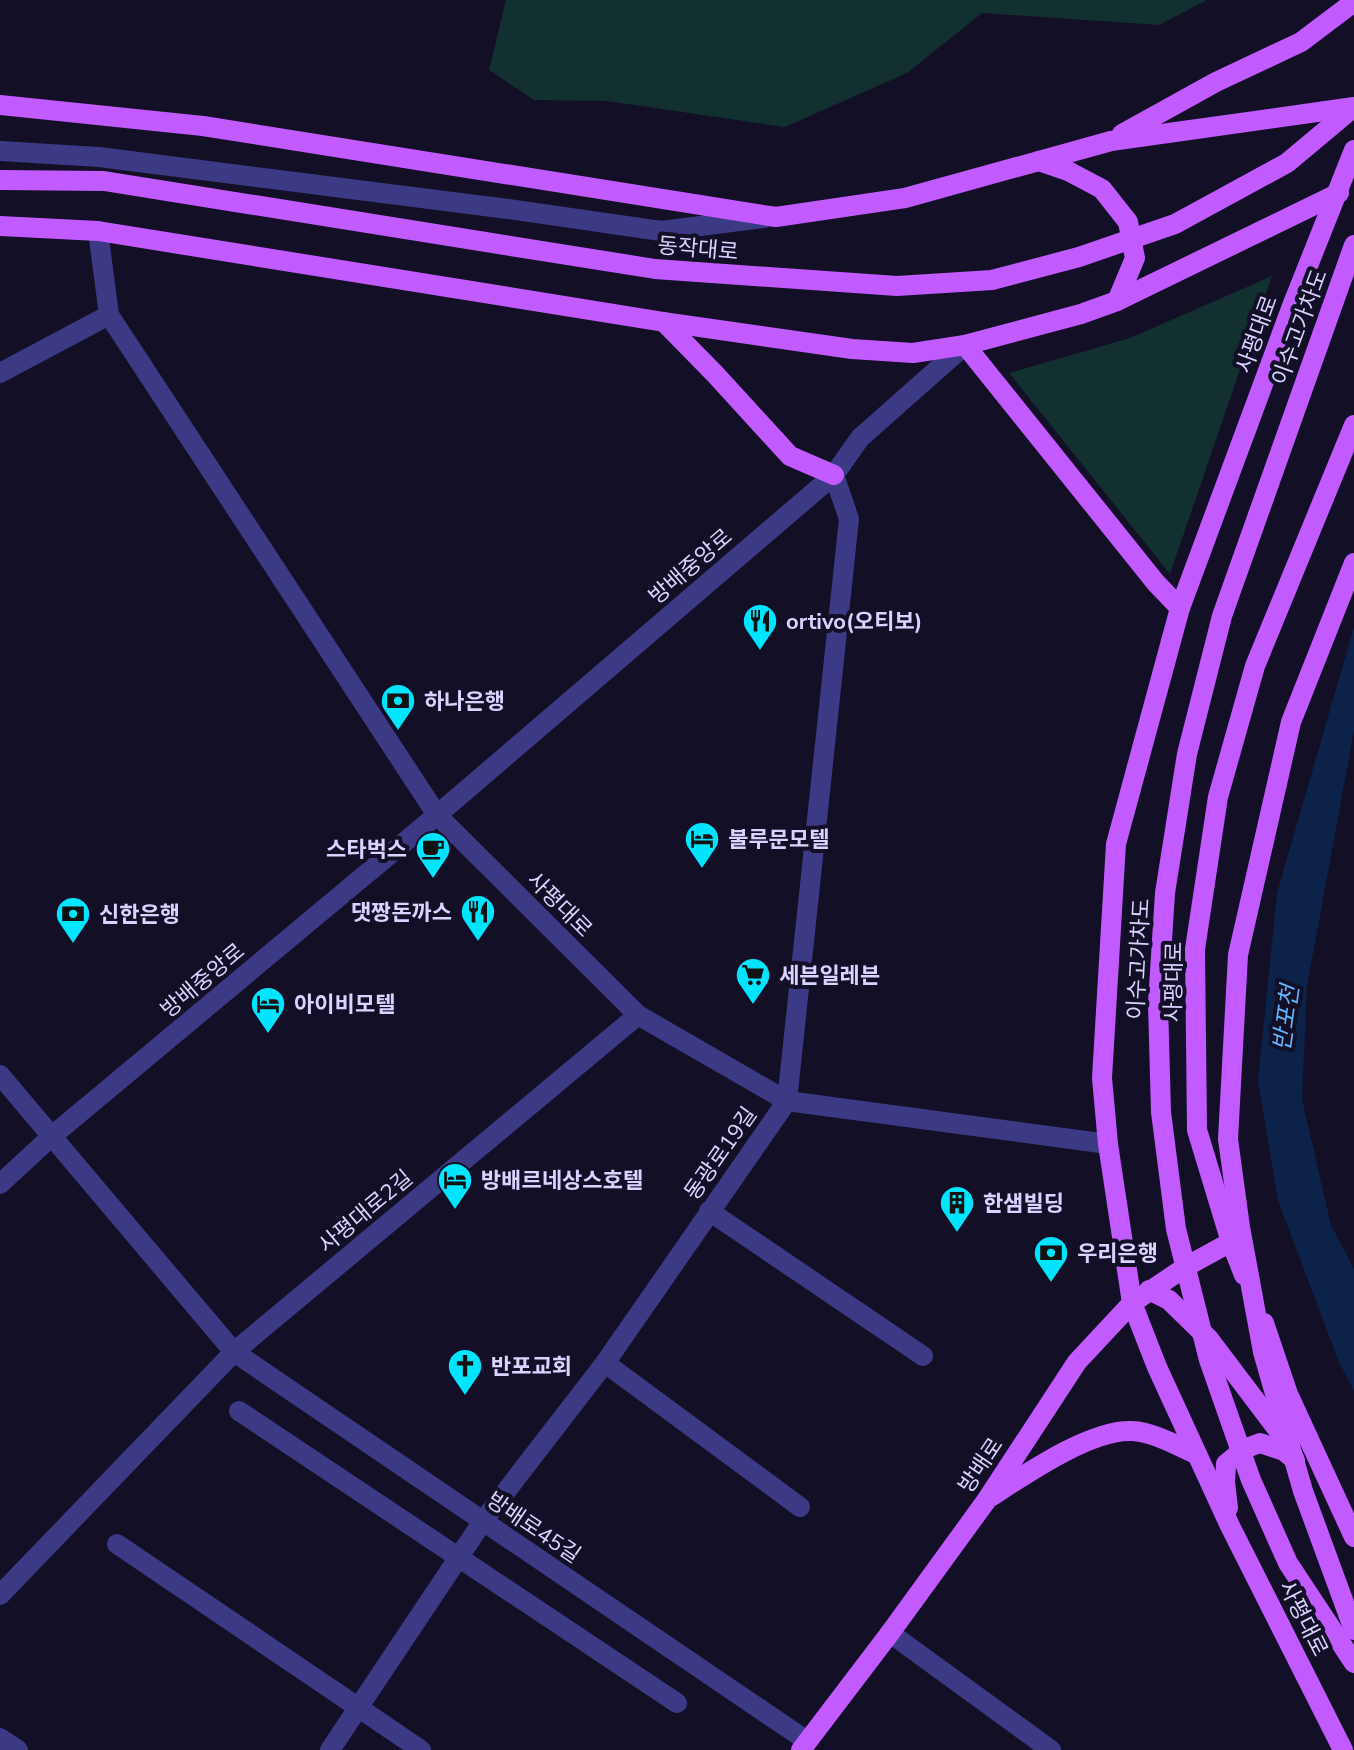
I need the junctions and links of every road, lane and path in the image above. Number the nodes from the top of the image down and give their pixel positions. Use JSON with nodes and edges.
{"nodes":[{"id":1,"x":1354,"y":2,"type":"edge"},
{"id":2,"x":0,"y":105,"type":"edge"},
{"id":3,"x":1354,"y":107,"type":"edge"},
{"id":4,"x":1111,"y":141,"type":"junction"},
{"id":5,"x":1354,"y":150,"type":"edge"},
{"id":6,"x":0,"y":151,"type":"edge"},
{"id":7,"x":1039,"y":161,"type":"junction"},
{"id":8,"x":0,"y":180,"type":"edge"},
{"id":9,"x":1354,"y":184,"type":"edge"},
{"id":10,"x":1334,"y":196,"type":"junction"},
{"id":11,"x":776,"y":217,"type":"junction"},
{"id":12,"x":0,"y":226,"type":"edge"},
{"id":13,"x":98,"y":231,"type":"junction"},
{"id":14,"x":1354,"y":245,"type":"edge"},
{"id":15,"x":1117,"y":301,"type":"junction"},
{"id":16,"x":109,"y":315,"type":"junction"},
{"id":17,"x":664,"y":322,"type":"junction"},
{"id":18,"x":965,"y":345,"type":"junction"},
{"id":19,"x":0,"y":373,"type":"edge"},
{"id":20,"x":1354,"y":425,"type":"edge"},
{"id":21,"x":834,"y":475,"type":"junction"},
{"id":22,"x":1354,"y":563,"type":"edge"},
{"id":23,"x":1180,"y":608,"type":"junction"},
{"id":24,"x":437,"y":815,"type":"junction"},
{"id":25,"x":638,"y":1015,"type":"junction"},
{"id":26,"x":0,"y":1075,"type":"edge"},
{"id":27,"x":787,"y":1101,"type":"junction"},
{"id":28,"x":52,"y":1136,"type":"junction"},
{"id":29,"x":1108,"y":1144,"type":"junction"},
{"id":30,"x":0,"y":1184,"type":"edge"},
{"id":31,"x":709,"y":1211,"type":"junction"},
{"id":32,"x":1231,"y":1242,"type":"junction"},
{"id":33,"x":1149,"y":1290,"type":"junction"},
{"id":34,"x":1132,"y":1303,"type":"junction"},
{"id":35,"x":234,"y":1352,"type":"junction"},
{"id":36,"x":923,"y":1356,"type":"dead end"},
{"id":37,"x":605,"y":1363,"type":"junction"},
{"id":38,"x":239,"y":1411,"type":"dead end"},
{"id":39,"x":1196,"y":1454,"type":"junction"},
{"id":40,"x":1309,"y":1472,"type":"junction"},
{"id":41,"x":986,"y":1501,"type":"junction"},
{"id":42,"x":800,"y":1507,"type":"dead end"},
{"id":43,"x":483,"y":1521,"type":"junction"},
{"id":44,"x":1230,"y":1526,"type":"junction"},
{"id":45,"x":1352,"y":1532,"type":"edge"},
{"id":46,"x":117,"y":1544,"type":"dead end"},
{"id":47,"x":459,"y":1557,"type":"junction"},
{"id":48,"x":0,"y":1595,"type":"edge"},
{"id":49,"x":1354,"y":1630,"type":"edge"},
{"id":50,"x":890,"y":1633,"type":"junction"},
{"id":51,"x":1354,"y":1663,"type":"edge"},
{"id":52,"x":677,"y":1703,"type":"dead end"},
{"id":53,"x":359,"y":1707,"type":"junction"},
{"id":54,"x":0,"y":1738,"type":"edge"},
{"id":55,"x":1030,"y":1744,"type":"edge"},
{"id":56,"x":804,"y":1745,"type":"edge"},
{"id":57,"x":18,"y":1750,"type":"edge"},
{"id":58,"x":330,"y":1750,"type":"edge"},
{"id":59,"x":421,"y":1750,"type":"edge"},
{"id":60,"x":1051,"y":1750,"type":"edge"},
{"id":61,"x":1343,"y":1750,"type":"edge"}],
"edges":[{"from":1,"to":4,"type":"main road","name":"동작대로"},
{"from":2,"to":11,"type":"main road","name":"동작대로"},
{"from":3,"to":4,"type":"main road","name":"동작대로"},
{"from":3,"to":8,"type":"main road","name":"동작대로","bridge":true},
{"from":4,"to":7,"type":"main road","name":"동작대로"},
{"from":5,"to":10,"type":"main road"},
{"from":6,"to":11,"type":"street","name":"동작대로"},
{"from":7,"to":11,"type":"main road","name":"동작대로"},
{"from":7,"to":15,"type":"main road"},
{"from":9,"to":10,"type":"main road"},
{"from":10,"to":15,"type":"main road"},
{"from":10,"to":23,"type":"main road","name":"사평대로"},
{"from":12,"to":13,"type":"main road"},
{"from":13,"to":16,"type":"street"},
{"from":13,"to":17,"type":"main road"},
{"from":14,"to":51,"type":"main road","name":"이수고가차도","bridge":true},
{"from":15,"to":18,"type":"main road"},
{"from":16,"to":19,"type":"street"},
{"from":16,"to":24,"type":"street"},
{"from":17,"to":18,"type":"main road"},
{"from":17,"to":21,"type":"main road"},
{"from":18,"to":21,"type":"street","name":"방배중앙로"},
{"from":18,"to":23,"type":"main road"},
{"from":20,"to":32,"type":"main road","name":"사평대로"},
{"from":21,"to":24,"type":"street","name":"방배중앙로"},
{"from":21,"to":27,"type":"street","name":"동광로19길"},
{"from":22,"to":49,"type":"main road","bridge":true},
{"from":23,"to":29,"type":"main road","name":"사평대로"},
{"from":24,"to":25,"type":"street","name":"사평대로"},
{"from":24,"to":28,"type":"street","name":"방배중앙로"},
{"from":25,"to":27,"type":"street","name":"사평대로"},
{"from":25,"to":35,"type":"street","name":"사평대로2길"},
{"from":26,"to":28,"type":"street","name":"방배로45길"},
{"from":27,"to":29,"type":"street","name":"사평대로"},
{"from":27,"to":31,"type":"street","name":"동광로19길"},
{"from":28,"to":30,"type":"street","name":"방배중앙로"},
{"from":28,"to":35,"type":"street","name":"방배로45길"},
{"from":29,"to":34,"type":"main road","name":"사평대로"},
{"from":31,"to":36,"type":"street"},
{"from":31,"to":37,"type":"street","name":"동광로19길"},
{"from":32,"to":33,"type":"main road","name":"방배로"},
{"from":32,"to":45,"type":"main road","name":"사평대로"},
{"from":33,"to":34,"type":"main road","name":"방배로"},
{"from":33,"to":40,"type":"main road"},
{"from":34,"to":39,"type":"main road","name":"사평대로"},
{"from":34,"to":41,"type":"main road","name":"방배로"},
{"from":35,"to":43,"type":"street","name":"방배로45길"},
{"from":35,"to":48,"type":"street"},
{"from":37,"to":42,"type":"street"},
{"from":37,"to":43,"type":"street","name":"동광로19길"},
{"from":38,"to":47,"type":"street"},
{"from":39,"to":41,"type":"main road"},
{"from":39,"to":44,"type":"main road","name":"사평대로"},
{"from":40,"to":44,"type":"main road"},
{"from":40,"to":45,"type":"main road"},
{"from":41,"to":50,"type":"main road","name":"방배로"},
{"from":43,"to":47,"type":"street","name":"동광로19길"},
{"from":43,"to":56,"type":"street","name":"방배로45길"},
{"from":44,"to":61,"type":"main road","name":"사평대로"},
{"from":46,"to":53,"type":"street"},
{"from":47,"to":52,"type":"street"},
{"from":47,"to":53,"type":"street","name":"동광로19길"},
{"from":50,"to":55,"type":"street"},
{"from":50,"to":56,"type":"main road","name":"방배로"},
{"from":53,"to":58,"type":"street","name":"동광로19길"},
{"from":53,"to":59,"type":"street"},
{"from":54,"to":57,"type":"street"},
{"from":55,"to":60,"type":"street"}]}
